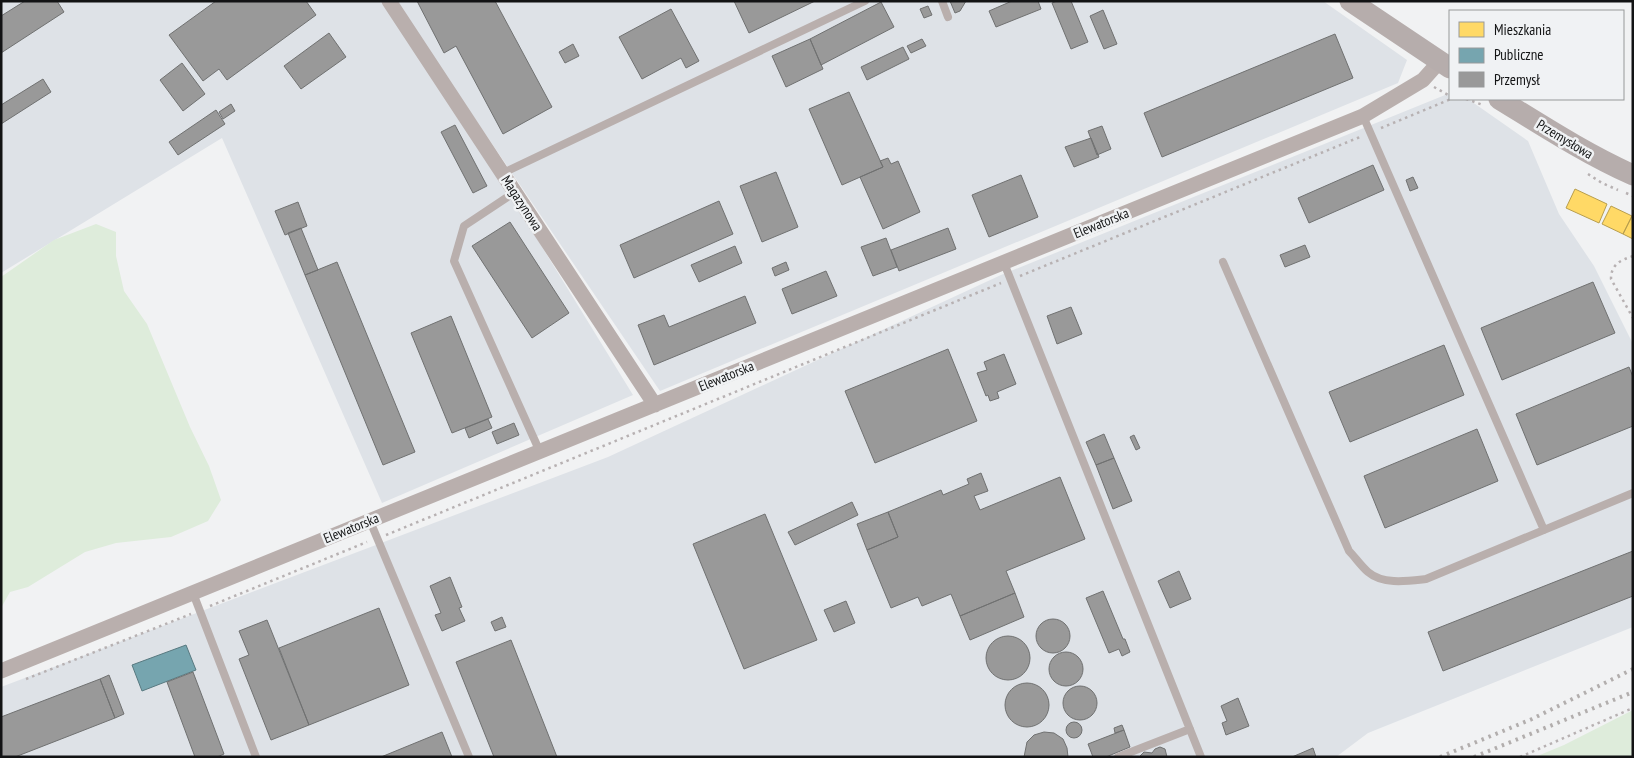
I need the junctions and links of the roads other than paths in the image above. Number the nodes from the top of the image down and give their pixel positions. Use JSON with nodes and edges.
{"nodes":[{"id":1,"x":389,"y":1,"type":"edge"},
{"id":2,"x":865,"y":1,"type":"edge"},
{"id":3,"x":942,"y":1,"type":"edge"},
{"id":4,"x":1350,"y":1,"type":"edge"},
{"id":5,"x":948,"y":17,"type":"dead end"},
{"id":6,"x":1445,"y":65,"type":"edge"},
{"id":7,"x":1501,"y":100,"type":"edge"},
{"id":8,"x":1363,"y":116,"type":"junction"},
{"id":9,"x":502,"y":173,"type":"junction"},
{"id":10,"x":1633,"y":175,"type":"edge"},
{"id":11,"x":515,"y":192,"type":"junction"},
{"id":12,"x":1222,"y":262,"type":"dead end"},
{"id":13,"x":1004,"y":263,"type":"junction"},
{"id":14,"x":655,"y":405,"type":"junction"},
{"id":15,"x":540,"y":452,"type":"junction"},
{"id":16,"x":1633,"y":493,"type":"edge"},
{"id":17,"x":370,"y":521,"type":"junction"},
{"id":18,"x":1544,"y":530,"type":"junction"},
{"id":19,"x":193,"y":593,"type":"junction"},
{"id":20,"x":1,"y":671,"type":"edge"},
{"id":21,"x":1190,"y":729,"type":"junction"},
{"id":22,"x":256,"y":757,"type":"edge"},
{"id":23,"x":469,"y":757,"type":"edge"},
{"id":24,"x":1118,"y":757,"type":"edge"},
{"id":25,"x":1201,"y":757,"type":"edge"}],
"edges":[{"from":1,"to":9,"type":"street","name":"Magazynowa"},
{"from":2,"to":9,"type":"lane"},
{"from":3,"to":5,"type":"lane"},
{"from":4,"to":6,"type":"street"},
{"from":6,"to":8,"type":"street","name":"Elewatorska"},
{"from":7,"to":10,"type":"street","name":"Przemysłowa"},
{"from":8,"to":13,"type":"street","name":"Elewatorska"},
{"from":8,"to":18,"type":"lane"},
{"from":9,"to":11,"type":"street","name":"Magazynowa"},
{"from":11,"to":14,"type":"street","name":"Magazynowa"},
{"from":11,"to":15,"type":"lane"},
{"from":12,"to":18,"type":"lane"},
{"from":13,"to":14,"type":"street","name":"Elewatorska"},
{"from":13,"to":21,"type":"lane"},
{"from":14,"to":15,"type":"street","name":"Elewatorska"},
{"from":15,"to":17,"type":"street","name":"Elewatorska"},
{"from":16,"to":18,"type":"lane"},
{"from":17,"to":19,"type":"street","name":"Elewatorska"},
{"from":17,"to":23,"type":"lane"},
{"from":19,"to":20,"type":"street","name":"Elewatorska"},
{"from":19,"to":22,"type":"lane"},
{"from":21,"to":24,"type":"lane"},
{"from":21,"to":25,"type":"lane"}]}
